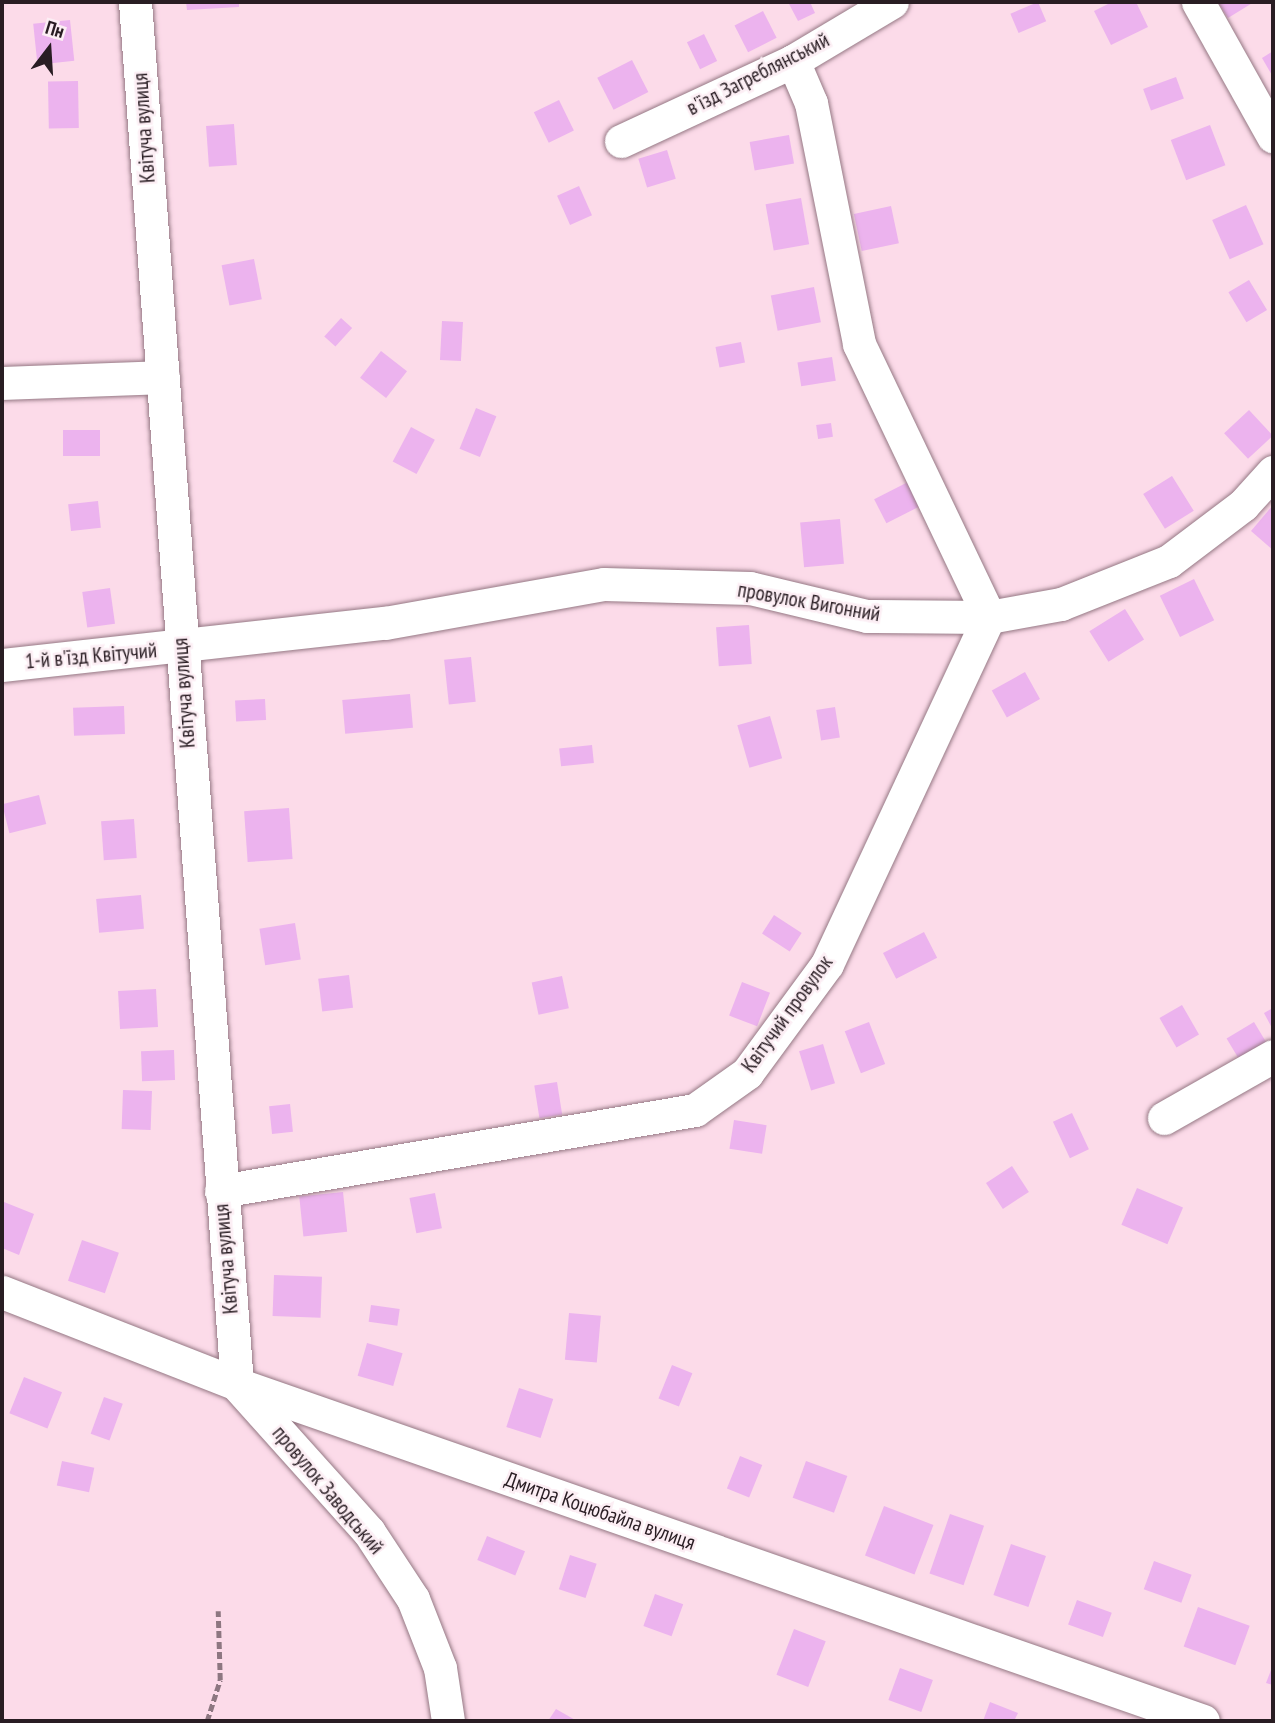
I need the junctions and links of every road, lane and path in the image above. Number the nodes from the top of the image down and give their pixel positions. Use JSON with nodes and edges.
{"nodes":[{"id":1,"x":135,"y":2,"type":"edge"},
{"id":2,"x":892,"y":2,"type":"edge"},
{"id":3,"x":1198,"y":2,"type":"edge"},
{"id":4,"x":793,"y":61,"type":"junction"},
{"id":5,"x":1273,"y":136,"type":"edge"},
{"id":6,"x":621,"y":141,"type":"dead end"},
{"id":7,"x":163,"y":377,"type":"junction"},
{"id":8,"x":2,"y":383,"type":"edge"},
{"id":9,"x":1273,"y":472,"type":"edge"},
{"id":10,"x":989,"y":617,"type":"junction"},
{"id":11,"x":181,"y":648,"type":"junction"},
{"id":12,"x":2,"y":665,"type":"edge"},
{"id":13,"x":1273,"y":1056,"type":"edge"},
{"id":14,"x":1164,"y":1118,"type":"dead end"},
{"id":15,"x":220,"y":1191,"type":"junction"},
{"id":16,"x":2,"y":1292,"type":"edge"},
{"id":17,"x":237,"y":1384,"type":"junction"},
{"id":18,"x":219,"y":1611,"type":"dead end"},
{"id":19,"x":206,"y":1721,"type":"edge"},
{"id":20,"x":448,"y":1721,"type":"edge"},
{"id":21,"x":1203,"y":1721,"type":"edge"}],
"edges":[{"from":1,"to":7,"type":"street","name":"Квітуча вулиця"},
{"from":2,"to":4,"type":"street","name":"в'їзд Загреблянський"},
{"from":3,"to":5,"type":"street"},
{"from":4,"to":6,"type":"street","name":"в'їзд Загреблянський"},
{"from":4,"to":10,"type":"street"},
{"from":7,"to":8,"type":"street"},
{"from":7,"to":11,"type":"street","name":"Квітуча вулиця"},
{"from":9,"to":10,"type":"street","name":"провулок Вигонний"},
{"from":10,"to":11,"type":"street","name":"провулок Вигонний"},
{"from":10,"to":15,"type":"street","name":"Квітучий провулок"},
{"from":11,"to":12,"type":"street","name":"1-й в'їзд Квітучий"},
{"from":11,"to":15,"type":"street","name":"Квітуча вулиця"},
{"from":13,"to":14,"type":"street"},
{"from":15,"to":17,"type":"street","name":"Квітуча вулиця"},
{"from":16,"to":17,"type":"street","name":"Дмитра Коцюбайла вулиця"},
{"from":17,"to":20,"type":"street","name":"провулок Заводський"},
{"from":17,"to":21,"type":"street","name":"Дмитра Коцюбайла вулиця"},
{"from":18,"to":19,"type":"path"}]}
